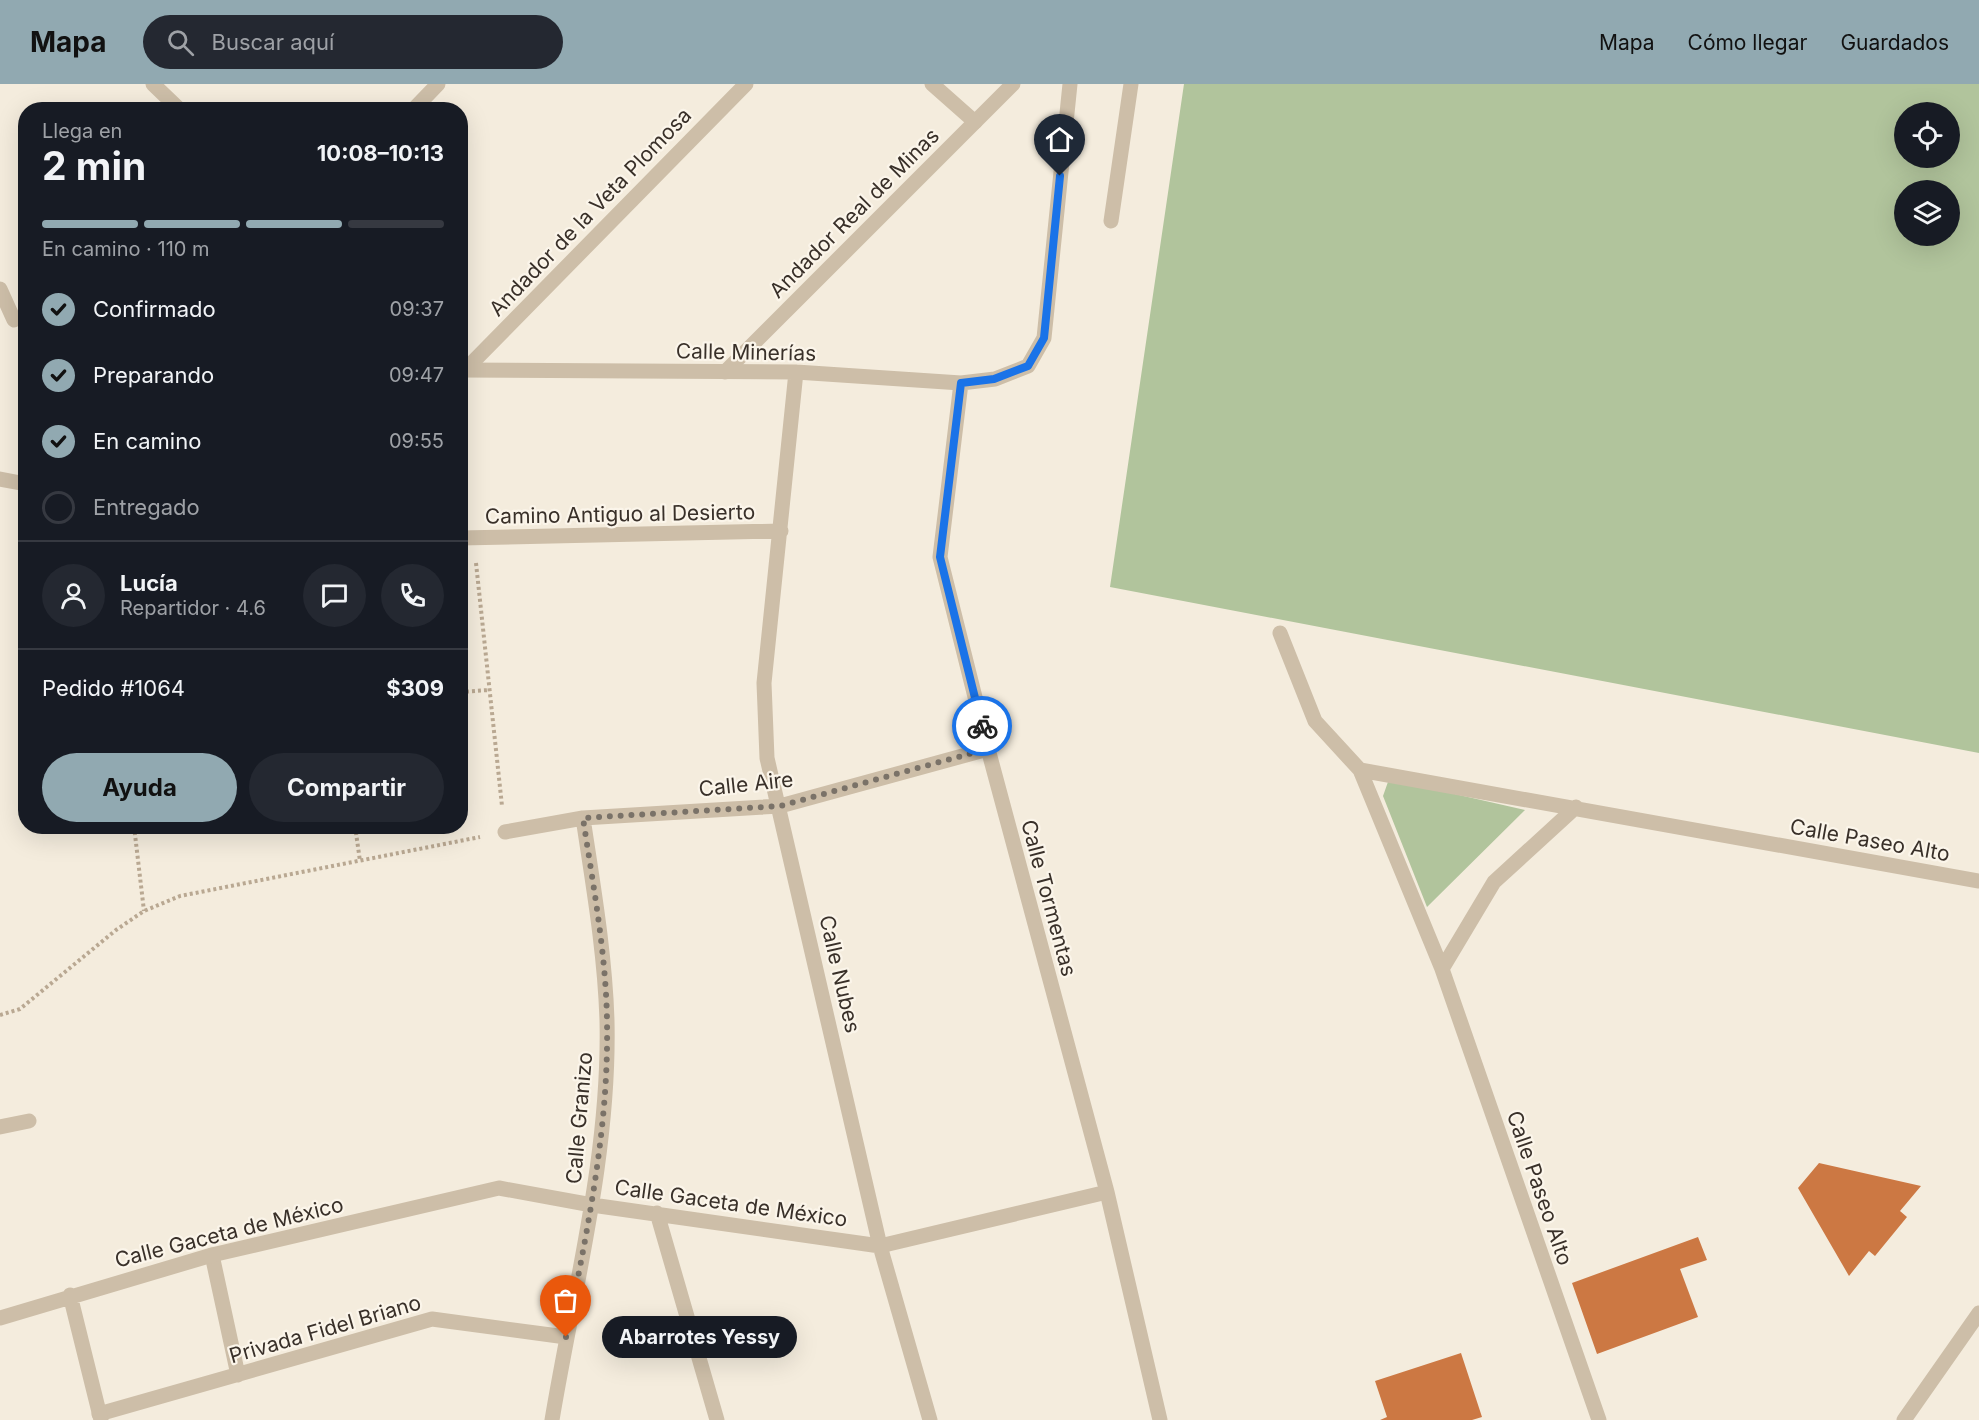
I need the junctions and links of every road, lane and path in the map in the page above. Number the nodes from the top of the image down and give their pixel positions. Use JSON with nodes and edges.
{"nodes":[{"id":1,"x":153,"y":84,"type":"edge"},
{"id":2,"x":746,"y":84,"type":"edge"},
{"id":3,"x":932,"y":84,"type":"edge"},
{"id":4,"x":1013,"y":84,"type":"edge"},
{"id":5,"x":1070,"y":84,"type":"edge"},
{"id":6,"x":1131,"y":84,"type":"edge"},
{"id":7,"x":427,"y":87,"type":"edge"},
{"id":8,"x":172,"y":102,"type":"edge"},
{"id":9,"x":418,"y":102,"type":"edge"},
{"id":10,"x":975,"y":122,"type":"junction"},
{"id":11,"x":1111,"y":221,"type":"dead end"},
{"id":12,"x":0,"y":289,"type":"edge"},
{"id":13,"x":13,"y":320,"type":"edge"},
{"id":14,"x":468,"y":365,"type":"edge"},
{"id":15,"x":468,"y":370,"type":"edge"},
{"id":16,"x":725,"y":372,"type":"junction"},
{"id":17,"x":796,"y":372,"type":"junction"},
{"id":18,"x":961,"y":383,"type":"junction"},
{"id":19,"x":0,"y":478,"type":"edge"},
{"id":20,"x":18,"y":482,"type":"edge"},
{"id":21,"x":781,"y":531,"type":"junction"},
{"id":22,"x":468,"y":538,"type":"edge"},
{"id":23,"x":468,"y":545,"type":"edge"},
{"id":24,"x":1280,"y":633,"type":"dead end"},
{"id":25,"x":489,"y":690,"type":"junction"},
{"id":26,"x":468,"y":691,"type":"edge"},
{"id":27,"x":987,"y":749,"type":"junction"},
{"id":28,"x":1360,"y":770,"type":"junction"},
{"id":29,"x":780,"y":806,"type":"junction"},
{"id":30,"x":1576,"y":807,"type":"junction"},
{"id":31,"x":583,"y":818,"type":"junction"},
{"id":32,"x":505,"y":832,"type":"junction"},
{"id":33,"x":135,"y":834,"type":"edge"},
{"id":34,"x":356,"y":834,"type":"edge"},
{"id":35,"x":360,"y":862,"type":"junction"},
{"id":36,"x":1979,"y":881,"type":"edge"},
{"id":37,"x":144,"y":911,"type":"junction"},
{"id":38,"x":1442,"y":969,"type":"junction"},
{"id":39,"x":0,"y":1015,"type":"edge"},
{"id":40,"x":29,"y":1120,"type":"dead end"},
{"id":41,"x":0,"y":1127,"type":"edge"},
{"id":42,"x":1107,"y":1192,"type":"junction"},
{"id":43,"x":592,"y":1205,"type":"junction"},
{"id":44,"x":657,"y":1213,"type":"junction"},
{"id":45,"x":880,"y":1246,"type":"junction"},
{"id":46,"x":212,"y":1255,"type":"junction"},
{"id":47,"x":70,"y":1295,"type":"junction"},
{"id":48,"x":1979,"y":1313,"type":"edge"},
{"id":49,"x":0,"y":1318,"type":"edge"},
{"id":50,"x":566,"y":1337,"type":"junction"},
{"id":51,"x":238,"y":1375,"type":"junction"},
{"id":52,"x":100,"y":1417,"type":"edge"},
{"id":53,"x":552,"y":1420,"type":"edge"},
{"id":54,"x":717,"y":1420,"type":"edge"},
{"id":55,"x":930,"y":1420,"type":"edge"},
{"id":56,"x":1160,"y":1420,"type":"edge"},
{"id":57,"x":1599,"y":1420,"type":"edge"},
{"id":58,"x":1904,"y":1420,"type":"edge"}],
"edges":[{"from":1,"to":8,"type":"street"},
{"from":2,"to":14,"type":"street","name":"Andador de la Veta Plomosa"},
{"from":3,"to":10,"type":"street"},
{"from":4,"to":10,"type":"street","name":"Andador Real de Minas"},
{"from":5,"to":18,"type":"street","name":"Calle Minerías"},
{"from":6,"to":11,"type":"street"},
{"from":7,"to":9,"type":"street"},
{"from":10,"to":16,"type":"street","name":"Andador Real de Minas"},
{"from":12,"to":13,"type":"street"},
{"from":15,"to":16,"type":"street","name":"Calle Minerías"},
{"from":16,"to":17,"type":"street","name":"Calle Minerías"},
{"from":17,"to":18,"type":"street","name":"Calle Minerías"},
{"from":17,"to":21,"type":"street","name":"Calle Nubes"},
{"from":18,"to":27,"type":"street","name":"Calle Tormentas"},
{"from":19,"to":20,"type":"street"},
{"from":21,"to":22,"type":"street","name":"Camino Antiguo al Desierto"},
{"from":21,"to":29,"type":"street","name":"Calle Nubes"},
{"from":23,"to":25,"type":"path"},
{"from":24,"to":28,"type":"street","name":"Calle Paseo Alto"},
{"from":25,"to":26,"type":"path"},
{"from":25,"to":32,"type":"path"},
{"from":27,"to":29,"type":"street","name":"Calle Aire"},
{"from":27,"to":42,"type":"street","name":"Calle Tormentas"},
{"from":28,"to":30,"type":"street","name":"Calle Paseo Alto"},
{"from":28,"to":38,"type":"street","name":"Calle Paseo Alto"},
{"from":29,"to":31,"type":"street","name":"Calle Aire"},
{"from":29,"to":45,"type":"street","name":"Calle Nubes"},
{"from":30,"to":36,"type":"street","name":"Calle Paseo Alto"},
{"from":30,"to":38,"type":"street"},
{"from":31,"to":32,"type":"street","name":"Calle Aire"},
{"from":31,"to":43,"type":"street","name":"Calle Granizo"},
{"from":32,"to":35,"type":"path"},
{"from":33,"to":37,"type":"path"},
{"from":34,"to":35,"type":"path"},
{"from":35,"to":37,"type":"path"},
{"from":37,"to":39,"type":"path"},
{"from":38,"to":57,"type":"street","name":"Calle Paseo Alto"},
{"from":40,"to":41,"type":"street"},
{"from":42,"to":45,"type":"street","name":"Calle Gaceta de México"},
{"from":42,"to":56,"type":"street","name":"Calle Tormentas"},
{"from":43,"to":44,"type":"street","name":"Calle Gaceta de México"},
{"from":43,"to":46,"type":"street","name":"Calle Gaceta de México"},
{"from":43,"to":50,"type":"street","name":"Calle Granizo"},
{"from":44,"to":45,"type":"street","name":"Calle Gaceta de México"},
{"from":44,"to":54,"type":"street"},
{"from":45,"to":55,"type":"street","name":"Calle Nubes"},
{"from":46,"to":47,"type":"street","name":"Calle Gaceta de México"},
{"from":46,"to":51,"type":"street"},
{"from":47,"to":49,"type":"street","name":"Calle Gaceta de México"},
{"from":47,"to":52,"type":"street"},
{"from":48,"to":58,"type":"street"},
{"from":50,"to":51,"type":"street","name":"Privada Fidel Briano"},
{"from":50,"to":53,"type":"street","name":"Calle Granizo"},
{"from":51,"to":52,"type":"street","name":"Privada Fidel Briano"}]}
